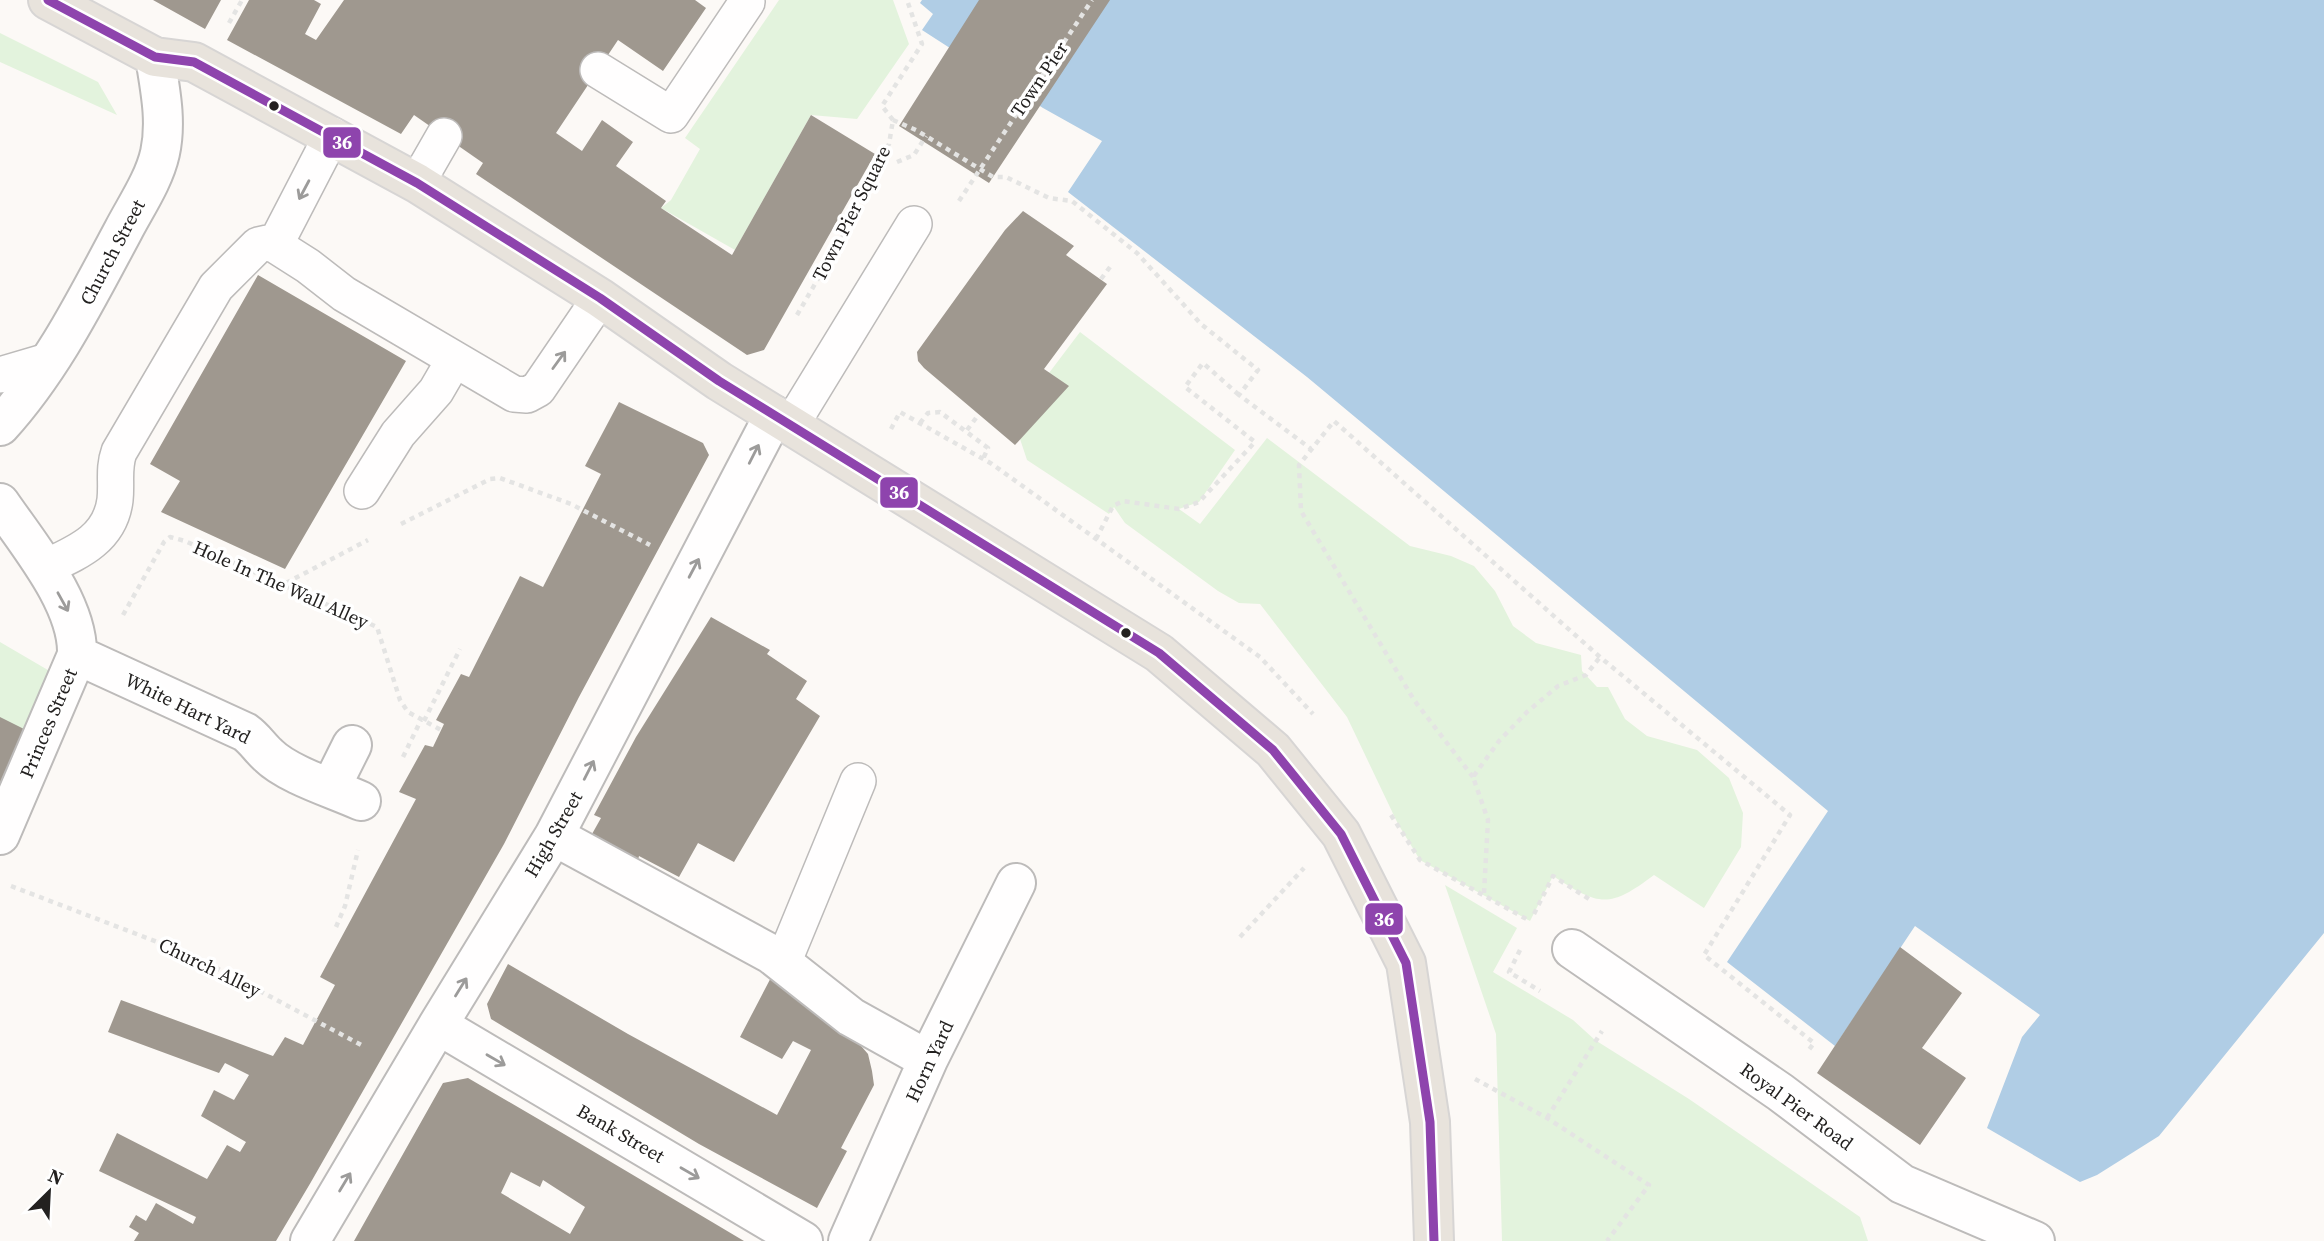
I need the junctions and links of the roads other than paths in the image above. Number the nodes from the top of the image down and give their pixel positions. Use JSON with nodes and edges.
{"nodes":[{"id":1,"x":50,"y":0,"type":"edge"},
{"id":2,"x":745,"y":0,"type":"edge"},
{"id":3,"x":155,"y":57,"type":"junction"},
{"id":4,"x":598,"y":70,"type":"dead end"},
{"id":5,"x":332,"y":135,"type":"junction"},
{"id":6,"x":444,"y":136,"type":"dead end"},
{"id":7,"x":417,"y":183,"type":"junction"},
{"id":8,"x":914,"y":224,"type":"dead end"},
{"id":9,"x":275,"y":245,"type":"junction"},
{"id":10,"x":600,"y":298,"type":"junction"},
{"id":11,"x":51,"y":360,"type":"junction"},
{"id":12,"x":454,"y":360,"type":"junction"},
{"id":13,"x":0,"y":375,"type":"edge"},
{"id":14,"x":783,"y":420,"type":"junction"},
{"id":15,"x":0,"y":426,"type":"edge"},
{"id":16,"x":362,"y":491,"type":"dead end"},
{"id":17,"x":0,"y":503,"type":"edge"},
{"id":18,"x":44,"y":568,"type":"junction"},
{"id":19,"x":78,"y":655,"type":"junction"},
{"id":20,"x":352,"y":745,"type":"dead end"},
{"id":21,"x":858,"y":781,"type":"dead end"},
{"id":22,"x":0,"y":835,"type":"edge"},
{"id":23,"x":554,"y":836,"type":"junction"},
{"id":24,"x":1016,"y":883,"type":"dead end"},
{"id":25,"x":1572,"y":949,"type":"dead end"},
{"id":26,"x":783,"y":963,"type":"junction"},
{"id":27,"x":438,"y":1025,"type":"junction"},
{"id":28,"x":928,"y":1060,"type":"junction"},
{"id":29,"x":310,"y":1241,"type":"edge"},
{"id":30,"x":803,"y":1241,"type":"edge"},
{"id":31,"x":848,"y":1241,"type":"edge"},
{"id":32,"x":1434,"y":1241,"type":"edge"},
{"id":33,"x":2035,"y":1241,"type":"edge"}],
"edges":[{"from":1,"to":3,"type":"main road"},
{"from":2,"to":4,"type":"lane"},
{"from":3,"to":5,"type":"main road"},
{"from":3,"to":11,"type":"street","name":"Church Street"},
{"from":5,"to":7,"type":"main road"},
{"from":5,"to":9,"type":"lane","one_way":true},
{"from":6,"to":7,"type":"lane"},
{"from":7,"to":10,"type":"main road"},
{"from":8,"to":14,"type":"lane"},
{"from":9,"to":12,"type":"lane"},
{"from":9,"to":18,"type":"lane"},
{"from":12,"to":10,"type":"lane","one_way":true},
{"from":10,"to":14,"type":"main road"},
{"from":11,"to":13,"type":"lane"},
{"from":11,"to":15,"type":"street","name":"Church Street"},
{"from":12,"to":16,"type":"lane"},
{"from":23,"to":14,"type":"street","name":"High Street","one_way":true},
{"from":14,"to":32,"type":"main road"},
{"from":17,"to":18,"type":"street","name":"Princes Street"},
{"from":18,"to":19,"type":"street","name":"Princes Street","one_way":true},
{"from":19,"to":20,"type":"street","name":"White Hart Yard"},
{"from":19,"to":22,"type":"street","name":"Princes Street"},
{"from":21,"to":26,"type":"lane"},
{"from":23,"to":26,"type":"street"},
{"from":27,"to":23,"type":"street","name":"High Street","one_way":true},
{"from":24,"to":28,"type":"street","name":"Horn Yard"},
{"from":25,"to":33,"type":"street","name":"Royal Pier Road"},
{"from":26,"to":28,"type":"street"},
{"from":29,"to":27,"type":"street","name":"High Street","one_way":true},
{"from":27,"to":30,"type":"street","name":"Bank Street","one_way":true},
{"from":28,"to":31,"type":"street","name":"Horn Yard"}]}
